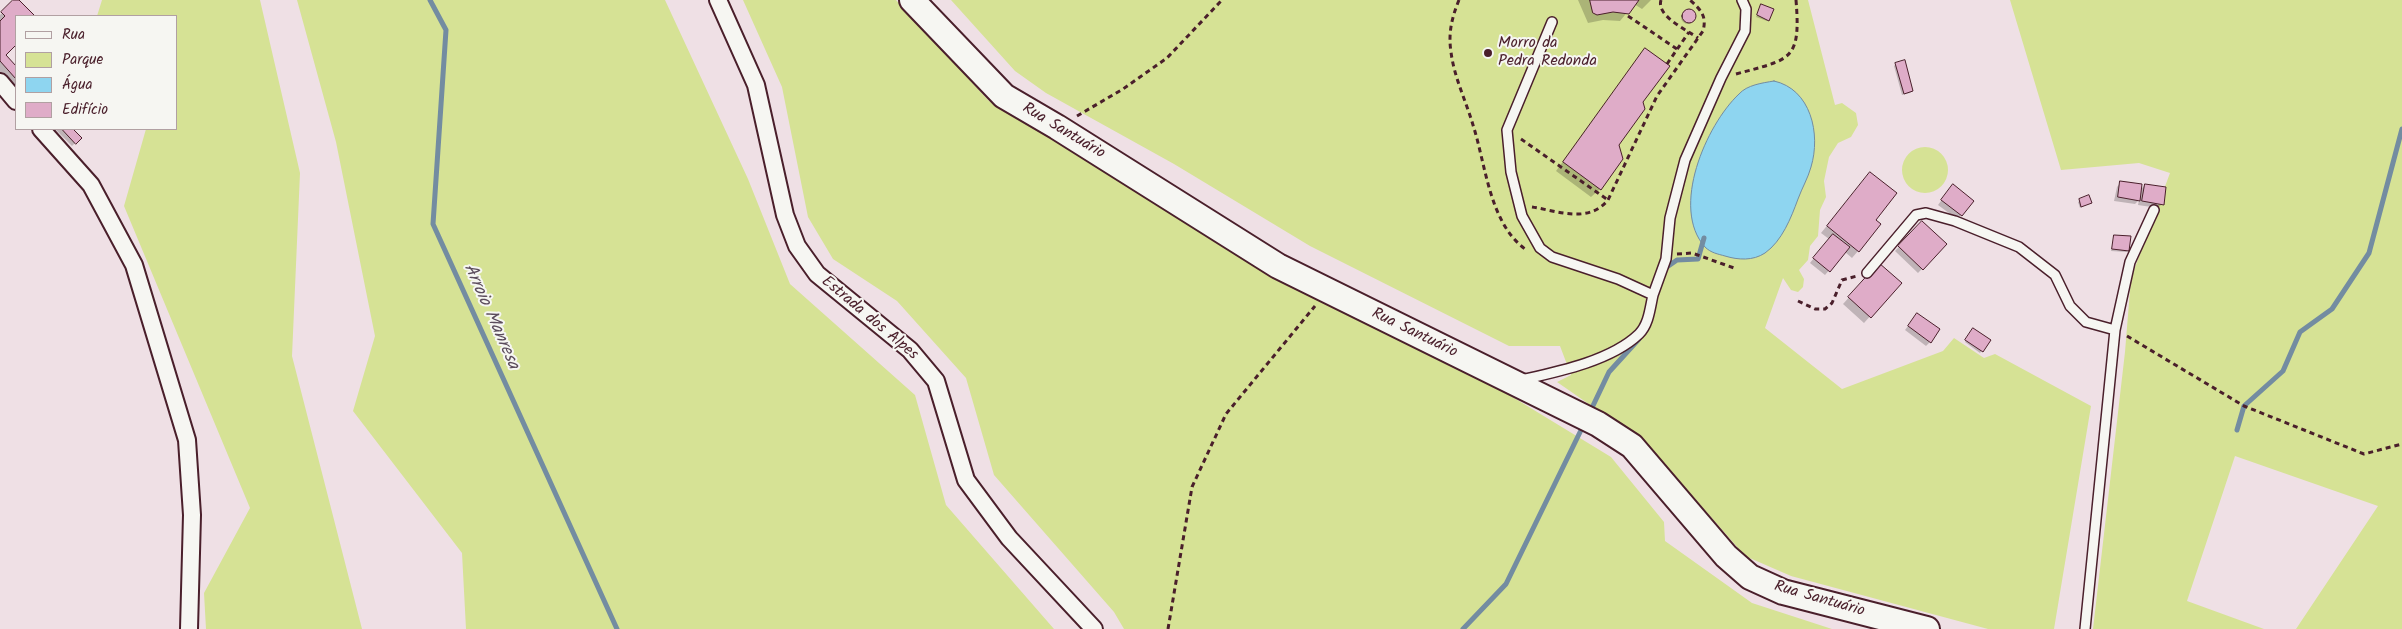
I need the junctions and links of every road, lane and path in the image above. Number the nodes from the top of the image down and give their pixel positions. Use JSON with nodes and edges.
{"nodes":[{"id":1,"x":718,"y":0,"type":"edge"},
{"id":2,"x":912,"y":0,"type":"edge"},
{"id":3,"x":1222,"y":0,"type":"edge"},
{"id":4,"x":1459,"y":0,"type":"edge"},
{"id":5,"x":1661,"y":0,"type":"edge"},
{"id":6,"x":1690,"y":0,"type":"edge"},
{"id":7,"x":1742,"y":0,"type":"edge"},
{"id":8,"x":1796,"y":0,"type":"edge"},
{"id":9,"x":1628,"y":16,"type":"dead end"},
{"id":10,"x":1552,"y":22,"type":"dead end"},
{"id":11,"x":1689,"y":32,"type":"junction"},
{"id":12,"x":1698,"y":38,"type":"junction"},
{"id":13,"x":1677,"y":49,"type":"junction"},
{"id":14,"x":1667,"y":64,"type":"dead end"},
{"id":15,"x":1721,"y":78,"type":"junction"},
{"id":16,"x":0,"y":82,"type":"edge"},
{"id":17,"x":15,"y":100,"type":"edge"},
{"id":18,"x":1057,"y":127,"type":"junction"},
{"id":19,"x":42,"y":130,"type":"edge"},
{"id":20,"x":1507,"y":130,"type":"junction"},
{"id":21,"x":1608,"y":200,"type":"junction"},
{"id":22,"x":1520,"y":205,"type":"junction"},
{"id":23,"x":2154,"y":210,"type":"dead end"},
{"id":24,"x":1540,"y":248,"type":"junction"},
{"id":25,"x":1666,"y":260,"type":"junction"},
{"id":26,"x":1734,"y":268,"type":"dead end"},
{"id":27,"x":1867,"y":273,"type":"joint"},
{"id":28,"x":1326,"y":291,"type":"junction"},
{"id":29,"x":1653,"y":295,"type":"junction"},
{"id":30,"x":1798,"y":301,"type":"dead end"},
{"id":31,"x":2116,"y":330,"type":"junction"},
{"id":32,"x":1514,"y":382,"type":"junction"},
{"id":33,"x":2402,"y":444,"type":"edge"},
{"id":34,"x":189,"y":629,"type":"edge"},
{"id":35,"x":1094,"y":629,"type":"edge"},
{"id":36,"x":1168,"y":629,"type":"edge"},
{"id":37,"x":1927,"y":629,"type":"edge"},
{"id":38,"x":2085,"y":629,"type":"edge"}],
"edges":[{"from":1,"to":35,"type":"street","name":"Estrada dos Alpes"},
{"from":2,"to":18,"type":"street","name":"Rua Santuário"},
{"from":3,"to":18,"type":"path"},
{"from":4,"to":24,"type":"path"},
{"from":5,"to":11,"type":"path"},
{"from":6,"to":12,"type":"path"},
{"from":7,"to":15,"type":"lane"},
{"from":8,"to":15,"type":"path"},
{"from":9,"to":13,"type":"path"},
{"from":10,"to":20,"type":"lane"},
{"from":11,"to":12,"type":"path"},
{"from":11,"to":13,"type":"path"},
{"from":12,"to":21,"type":"path"},
{"from":13,"to":14,"type":"path"},
{"from":15,"to":25,"type":"lane"},
{"from":16,"to":17,"type":"street"},
{"from":18,"to":28,"type":"street","name":"Rua Santuário"},
{"from":19,"to":34,"type":"street"},
{"from":20,"to":21,"type":"path"},
{"from":20,"to":22,"type":"lane"},
{"from":21,"to":22,"type":"path"},
{"from":22,"to":24,"type":"lane"},
{"from":23,"to":31,"type":"lane"},
{"from":24,"to":29,"type":"lane"},
{"from":25,"to":26,"type":"path"},
{"from":25,"to":29,"type":"lane"},
{"from":27,"to":30,"type":"path"},
{"from":27,"to":31,"type":"lane"},
{"from":28,"to":32,"type":"street","name":"Rua Santuário"},
{"from":28,"to":36,"type":"path"},
{"from":29,"to":32,"type":"lane"},
{"from":31,"to":33,"type":"path"},
{"from":31,"to":38,"type":"lane"},
{"from":32,"to":37,"type":"street","name":"Rua Santuário"}]}
